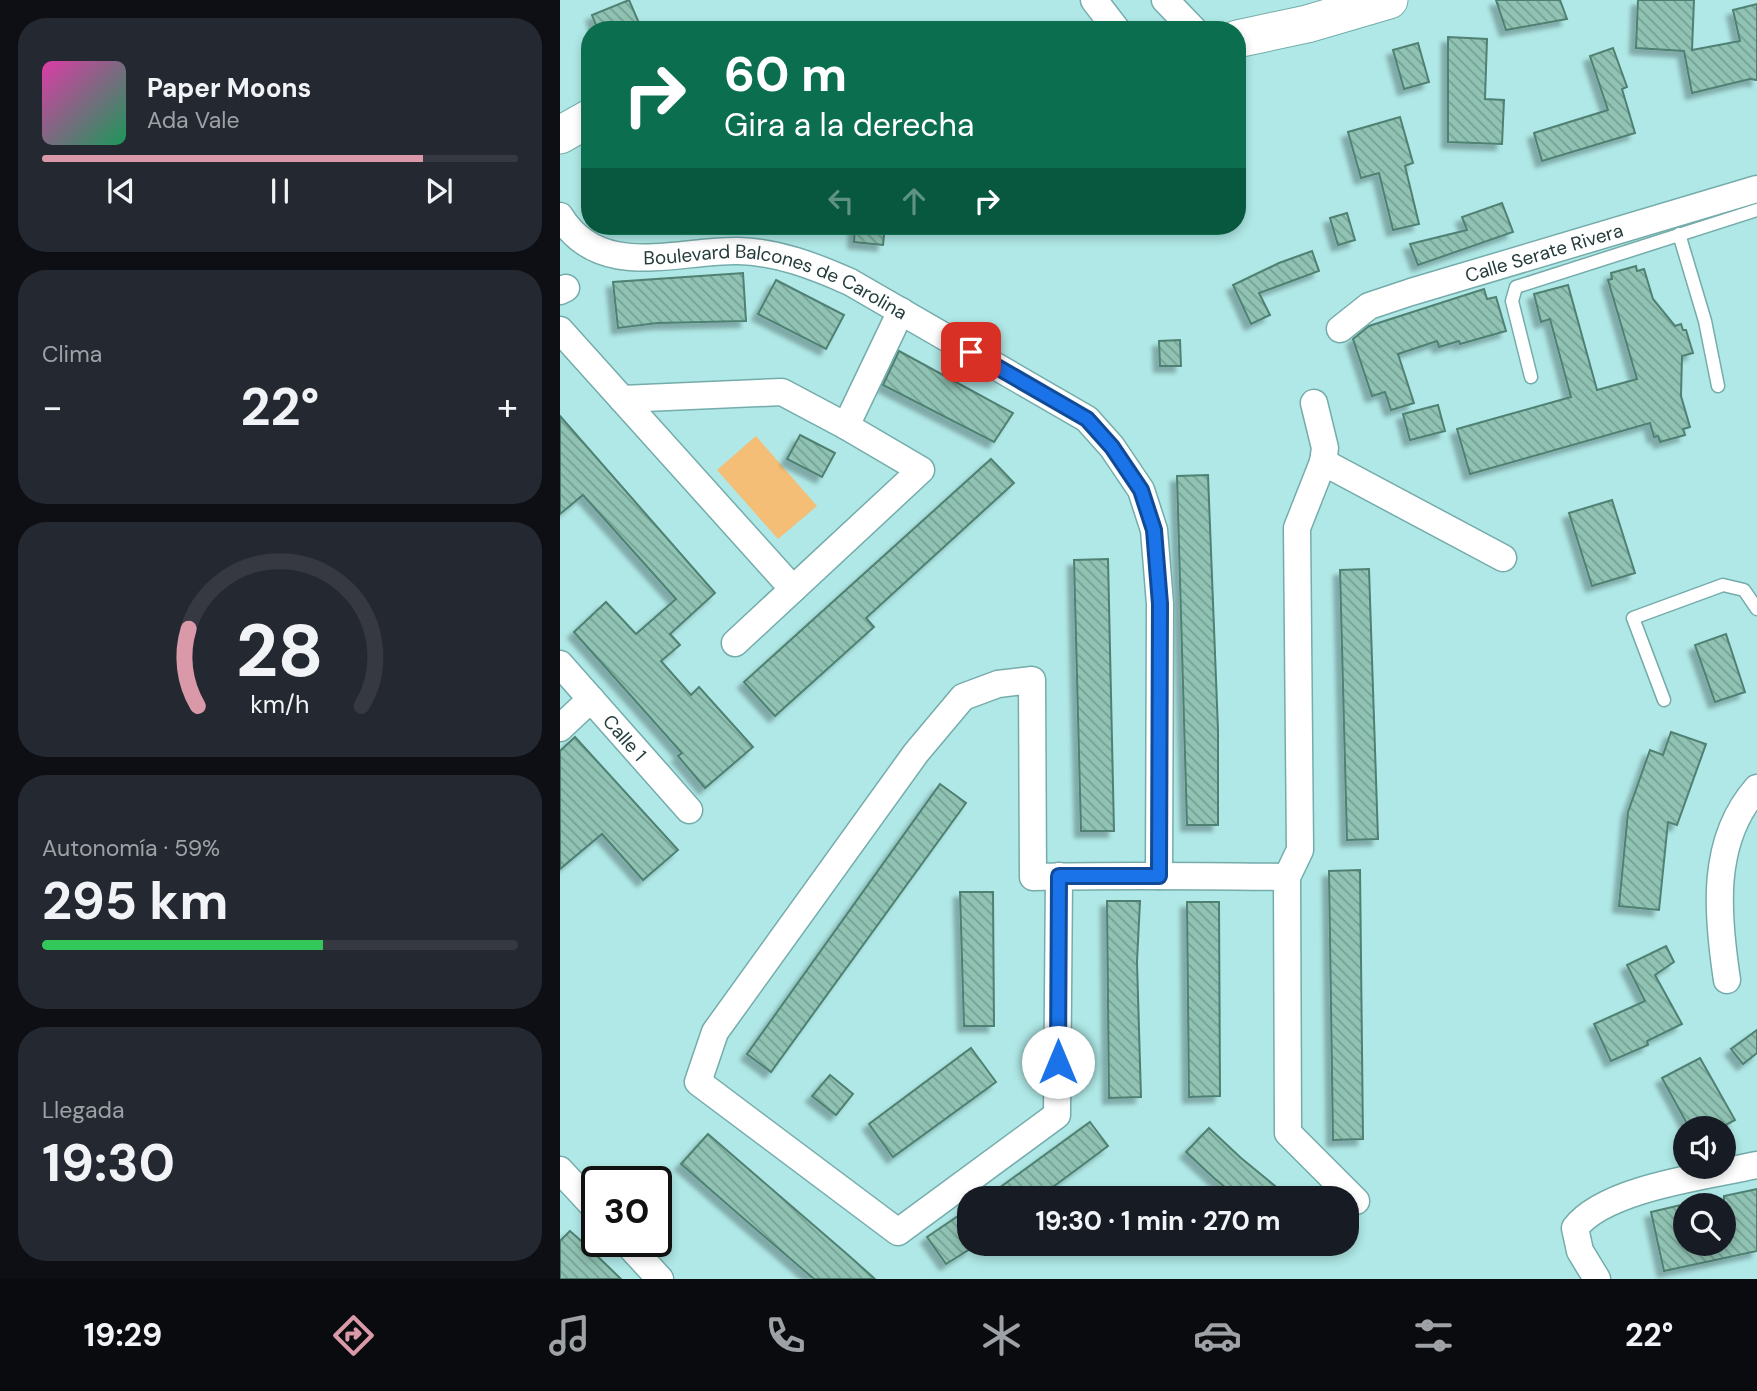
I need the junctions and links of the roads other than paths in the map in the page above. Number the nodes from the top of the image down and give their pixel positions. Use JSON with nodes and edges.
{"nodes":[{"id":1,"x":1094,"y":0,"type":"edge"},
{"id":2,"x":1165,"y":0,"type":"edge"},
{"id":3,"x":1389,"y":0,"type":"edge"},
{"id":4,"x":1110,"y":21,"type":"edge"},
{"id":5,"x":1185,"y":21,"type":"edge"},
{"id":6,"x":1246,"y":37,"type":"edge"},
{"id":7,"x":581,"y":123,"type":"edge"},
{"id":8,"x":560,"y":135,"type":"edge"},
{"id":9,"x":1757,"y":189,"type":"edge"},
{"id":10,"x":1757,"y":210,"type":"edge"},
{"id":11,"x":560,"y":216,"type":"edge"},
{"id":12,"x":1679,"y":234,"type":"junction"},
{"id":13,"x":901,"y":311,"type":"junction"},
{"id":14,"x":1340,"y":329,"type":"dead end"},
{"id":15,"x":560,"y":330,"type":"edge"},
{"id":16,"x":1531,"y":377,"type":"dead end"},
{"id":17,"x":1718,"y":386,"type":"dead end"},
{"id":18,"x":622,"y":399,"type":"junction"},
{"id":19,"x":1314,"y":403,"type":"dead end"},
{"id":20,"x":846,"y":426,"type":"junction"},
{"id":21,"x":1323,"y":462,"type":"junction"},
{"id":22,"x":1503,"y":558,"type":"dead end"},
{"id":23,"x":793,"y":589,"type":"junction"},
{"id":24,"x":1757,"y":609,"type":"edge"},
{"id":25,"x":735,"y":643,"type":"dead end"},
{"id":26,"x":560,"y":664,"type":"edge"},
{"id":27,"x":591,"y":699,"type":"junction"},
{"id":28,"x":1664,"y":700,"type":"dead end"},
{"id":29,"x":560,"y":728,"type":"edge"},
{"id":30,"x":1757,"y":788,"type":"edge"},
{"id":31,"x":690,"y":810,"type":"dead end"},
{"id":32,"x":1059,"y":876,"type":"junction"},
{"id":33,"x":1159,"y":876,"type":"junction"},
{"id":34,"x":1287,"y":877,"type":"junction"},
{"id":35,"x":1727,"y":980,"type":"dead end"},
{"id":36,"x":1757,"y":1165,"type":"edge"},
{"id":37,"x":560,"y":1170,"type":"edge"},
{"id":38,"x":1341,"y":1186,"type":"edge"},
{"id":39,"x":581,"y":1193,"type":"edge"},
{"id":40,"x":640,"y":1257,"type":"edge"},
{"id":41,"x":1595,"y":1278,"type":"edge"},
{"id":42,"x":660,"y":1279,"type":"edge"}],
"edges":[{"from":1,"to":4,"type":"street"},
{"from":2,"to":5,"type":"street"},
{"from":3,"to":6,"type":"street"},
{"from":7,"to":8,"type":"street"},
{"from":9,"to":14,"type":"street","name":"Calle Serate Rivera"},
{"from":10,"to":12,"type":"lane"},
{"from":11,"to":13,"type":"street","name":"Boulevard Balcones de Carolina"},
{"from":12,"to":16,"type":"lane"},
{"from":12,"to":17,"type":"lane"},
{"from":13,"to":20,"type":"street"},
{"from":13,"to":33,"type":"street","name":"Boulevard Balcones de Carolina"},
{"from":15,"to":18,"type":"street"},
{"from":18,"to":20,"type":"street"},
{"from":18,"to":23,"type":"street"},
{"from":19,"to":21,"type":"street"},
{"from":20,"to":23,"type":"street"},
{"from":21,"to":22,"type":"street"},
{"from":21,"to":34,"type":"street"},
{"from":23,"to":25,"type":"street"},
{"from":24,"to":28,"type":"lane"},
{"from":26,"to":27,"type":"street","name":"Calle 1"},
{"from":27,"to":29,"type":"street"},
{"from":27,"to":31,"type":"street","name":"Calle 1"},
{"from":30,"to":35,"type":"street"},
{"from":32,"to":32,"type":"street"},
{"from":32,"to":33,"type":"street"},
{"from":33,"to":34,"type":"street"},
{"from":34,"to":38,"type":"street"},
{"from":36,"to":41,"type":"street"},
{"from":37,"to":39,"type":"street"},
{"from":40,"to":42,"type":"street"}]}
